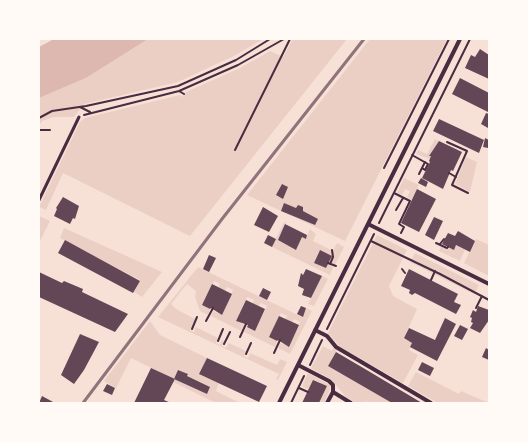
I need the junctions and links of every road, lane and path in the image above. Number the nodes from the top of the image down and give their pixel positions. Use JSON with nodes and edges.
{"nodes":[{"id":1,"x":270,"y":39,"type":"edge"},
{"id":2,"x":284,"y":39,"type":"edge"},
{"id":3,"x":290,"y":39,"type":"edge"},
{"id":4,"x":449,"y":39,"type":"edge"},
{"id":5,"x":460,"y":39,"type":"edge"},
{"id":6,"x":470,"y":39,"type":"edge"},
{"id":7,"x":179,"y":91,"type":"junction"},
{"id":8,"x":184,"y":94,"type":"dead end"},
{"id":9,"x":80,"y":107,"type":"junction"},
{"id":10,"x":91,"y":113,"type":"junction"},
{"id":11,"x":79,"y":117,"type":"joint"},
{"id":12,"x":39,"y":118,"type":"edge"},
{"id":13,"x":39,"y":130,"type":"edge"},
{"id":14,"x":50,"y":130,"type":"dead end"},
{"id":15,"x":447,"y":142,"type":"dead end"},
{"id":16,"x":235,"y":150,"type":"dead end"},
{"id":17,"x":412,"y":155,"type":"junction"},
{"id":18,"x":384,"y":168,"type":"dead end"},
{"id":19,"x":449,"y":173,"type":"dead end"},
{"id":20,"x":418,"y":174,"type":"dead end"},
{"id":21,"x":456,"y":176,"type":"junction"},
{"id":22,"x":394,"y":193,"type":"junction"},
{"id":23,"x":468,"y":193,"type":"dead end"},
{"id":24,"x":402,"y":198,"type":"junction"},
{"id":25,"x":39,"y":200,"type":"edge"},
{"id":26,"x":396,"y":210,"type":"dead end"},
{"id":27,"x":368,"y":224,"type":"junction"},
{"id":28,"x":377,"y":228,"type":"junction"},
{"id":29,"x":401,"y":232,"type":"dead end"},
{"id":30,"x":444,"y":239,"type":"dead end"},
{"id":31,"x":371,"y":241,"type":"junction"},
{"id":32,"x":436,"y":243,"type":"dead end"},
{"id":33,"x":440,"y":244,"type":"junction"},
{"id":34,"x":448,"y":247,"type":"dead end"},
{"id":35,"x":332,"y":250,"type":"dead end"},
{"id":36,"x":336,"y":266,"type":"dead end"},
{"id":37,"x":402,"y":269,"type":"dead end"},
{"id":38,"x":435,"y":271,"type":"junction"},
{"id":39,"x":405,"y":273,"type":"dead end"},
{"id":40,"x":431,"y":280,"type":"dead end"},
{"id":41,"x":489,"y":284,"type":"edge"},
{"id":42,"x":482,"y":296,"type":"junction"},
{"id":43,"x":489,"y":300,"type":"edge"},
{"id":44,"x":212,"y":308,"type":"dead end"},
{"id":45,"x":476,"y":308,"type":"dead end"},
{"id":46,"x":197,"y":317,"type":"dead end"},
{"id":47,"x":206,"y":321,"type":"dead end"},
{"id":48,"x":246,"y":324,"type":"dead end"},
{"id":49,"x":192,"y":329,"type":"dead end"},
{"id":50,"x":223,"y":329,"type":"dead end"},
{"id":51,"x":315,"y":330,"type":"junction"},
{"id":52,"x":230,"y":332,"type":"dead end"},
{"id":53,"x":324,"y":335,"type":"junction"},
{"id":54,"x":240,"y":337,"type":"dead end"},
{"id":55,"x":280,"y":340,"type":"dead end"},
{"id":56,"x":218,"y":341,"type":"dead end"},
{"id":57,"x":251,"y":342,"type":"dead end"},
{"id":58,"x":224,"y":344,"type":"dead end"},
{"id":59,"x":274,"y":353,"type":"dead end"},
{"id":60,"x":246,"y":354,"type":"dead end"},
{"id":61,"x":298,"y":365,"type":"junction"},
{"id":62,"x":307,"y":370,"type":"junction"},
{"id":63,"x":299,"y":388,"type":"junction"},
{"id":64,"x":308,"y":392,"type":"dead end"},
{"id":65,"x":333,"y":392,"type":"junction"},
{"id":66,"x":279,"y":403,"type":"edge"},
{"id":67,"x":291,"y":403,"type":"edge"},
{"id":68,"x":327,"y":403,"type":"edge"},
{"id":69,"x":351,"y":403,"type":"edge"},
{"id":70,"x":431,"y":403,"type":"edge"}],
"edges":[{"from":1,"to":9,"type":"path"},
{"from":2,"to":7,"type":"path"},
{"from":3,"to":16,"type":"path"},
{"from":4,"to":18,"type":"path"},
{"from":5,"to":27,"type":"street"},
{"from":6,"to":17,"type":"path"},
{"from":7,"to":8,"type":"path"},
{"from":7,"to":10,"type":"path"},
{"from":9,"to":10,"type":"path"},
{"from":9,"to":12,"type":"path"},
{"from":10,"to":11,"type":"path"},
{"from":11,"to":25,"type":"lane"},
{"from":13,"to":14,"type":"path"},
{"from":15,"to":21,"type":"path"},
{"from":17,"to":20,"type":"path"},
{"from":17,"to":22,"type":"path"},
{"from":19,"to":21,"type":"path"},
{"from":21,"to":23,"type":"path"},
{"from":22,"to":24,"type":"path"},
{"from":22,"to":28,"type":"path"},
{"from":24,"to":26,"type":"path"},
{"from":24,"to":29,"type":"path"},
{"from":27,"to":28,"type":"street"},
{"from":27,"to":51,"type":"street"},
{"from":28,"to":31,"type":"path"},
{"from":28,"to":41,"type":"street"},
{"from":30,"to":33,"type":"path"},
{"from":31,"to":38,"type":"path"},
{"from":31,"to":53,"type":"path"},
{"from":32,"to":33,"type":"path"},
{"from":33,"to":34,"type":"path"},
{"from":35,"to":36,"type":"path"},
{"from":37,"to":39,"type":"path"},
{"from":38,"to":40,"type":"path"},
{"from":38,"to":42,"type":"path"},
{"from":42,"to":43,"type":"path"},
{"from":42,"to":45,"type":"path"},
{"from":44,"to":47,"type":"path"},
{"from":46,"to":49,"type":"path"},
{"from":48,"to":54,"type":"path"},
{"from":50,"to":56,"type":"path"},
{"from":51,"to":53,"type":"street"},
{"from":51,"to":61,"type":"street"},
{"from":52,"to":58,"type":"path"},
{"from":53,"to":62,"type":"path"},
{"from":53,"to":70,"type":"street"},
{"from":55,"to":59,"type":"path"},
{"from":57,"to":60,"type":"path"},
{"from":61,"to":62,"type":"street"},
{"from":61,"to":66,"type":"street"},
{"from":62,"to":63,"type":"path"},
{"from":62,"to":65,"type":"street"},
{"from":63,"to":64,"type":"path"},
{"from":63,"to":67,"type":"path"},
{"from":65,"to":68,"type":"street"},
{"from":65,"to":69,"type":"street"}]}
